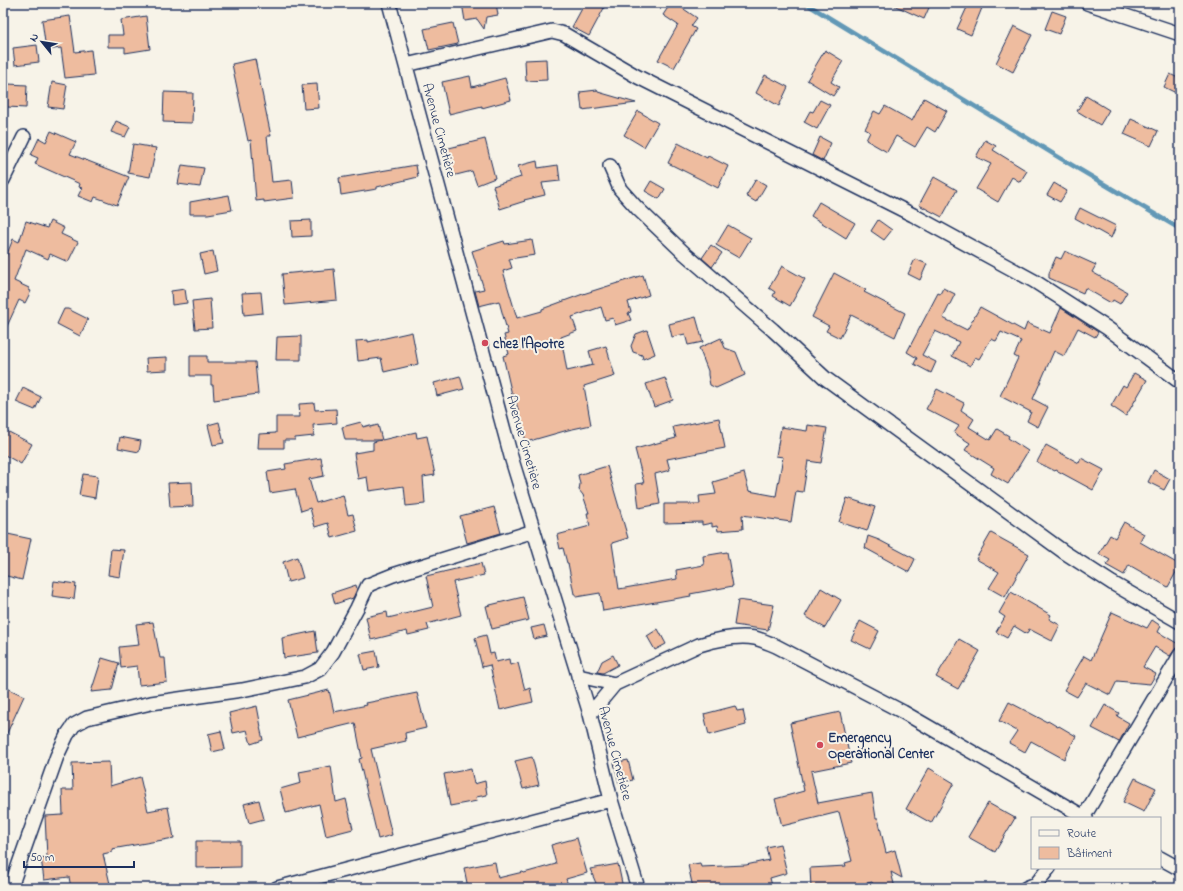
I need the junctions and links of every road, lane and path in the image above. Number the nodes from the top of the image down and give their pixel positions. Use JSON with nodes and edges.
{"nodes":[{"id":1,"x":389,"y":3,"type":"edge"},
{"id":2,"x":1087,"y":3,"type":"edge"},
{"id":3,"x":1180,"y":34,"type":"edge"},
{"id":4,"x":406,"y":65,"type":"junction"},
{"id":5,"x":24,"y":137,"type":"dead end"},
{"id":6,"x":610,"y":166,"type":"dead end"},
{"id":7,"x":3,"y":180,"type":"edge"},
{"id":8,"x":1180,"y":382,"type":"edge"},
{"id":9,"x":534,"y":531,"type":"junction"},
{"id":10,"x":1180,"y":622,"type":"edge"},
{"id":11,"x":1180,"y":655,"type":"edge"},
{"id":12,"x":578,"y":676,"type":"junction"},
{"id":13,"x":615,"y":684,"type":"junction"},
{"id":14,"x":590,"y":714,"type":"junction"},
{"id":15,"x":611,"y":800,"type":"junction"},
{"id":16,"x":1083,"y":817,"type":"edge"},
{"id":17,"x":1086,"y":817,"type":"edge"},
{"id":18,"x":1161,"y":859,"type":"edge"},
{"id":19,"x":1049,"y":869,"type":"edge"},
{"id":20,"x":1180,"y":869,"type":"edge"},
{"id":21,"x":12,"y":888,"type":"edge"},
{"id":22,"x":277,"y":888,"type":"edge"},
{"id":23,"x":638,"y":888,"type":"edge"},
{"id":24,"x":1026,"y":888,"type":"edge"}],
"edges":[{"from":1,"to":4,"type":"street","name":"Avenue Cimetière"},
{"from":2,"to":3,"type":"street"},
{"from":4,"to":8,"type":"street"},
{"from":4,"to":9,"type":"street","name":"Avenue Cimetière"},
{"from":5,"to":7,"type":"street"},
{"from":6,"to":10,"type":"street"},
{"from":9,"to":12,"type":"street","name":"Avenue Cimetière"},
{"from":9,"to":21,"type":"street"},
{"from":11,"to":17,"type":"street"},
{"from":12,"to":13,"type":"street"},
{"from":12,"to":14,"type":"street","name":"Avenue Cimetière"},
{"from":13,"to":14,"type":"street"},
{"from":13,"to":16,"type":"street"},
{"from":14,"to":15,"type":"street","name":"Avenue Cimetière"},
{"from":15,"to":22,"type":"street"},
{"from":15,"to":23,"type":"street","name":"Avenue Cimetière"},
{"from":18,"to":20,"type":"street"},
{"from":19,"to":24,"type":"street"}]}
